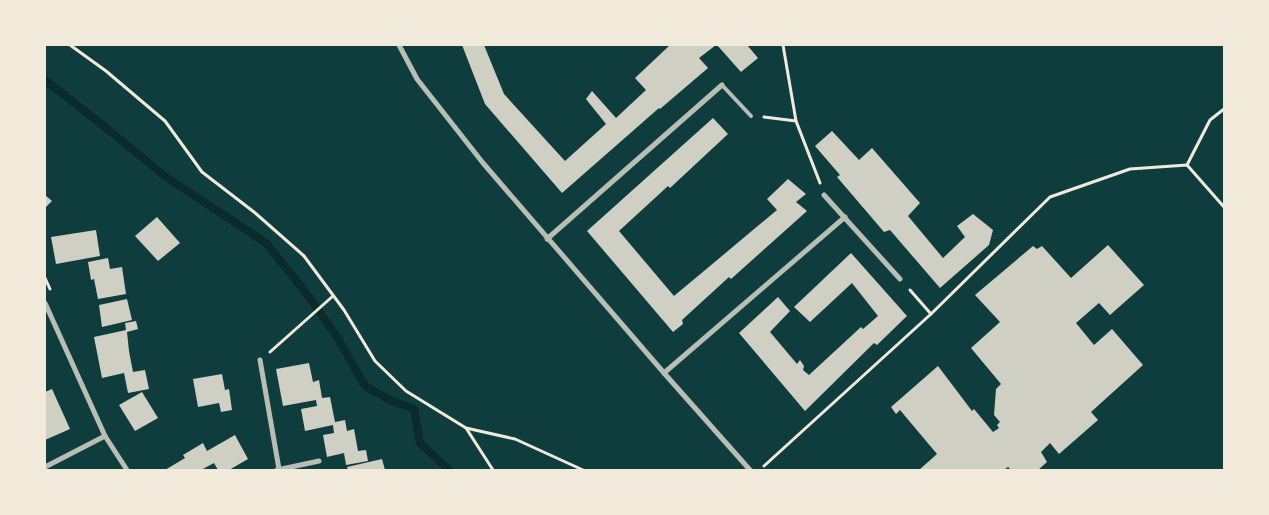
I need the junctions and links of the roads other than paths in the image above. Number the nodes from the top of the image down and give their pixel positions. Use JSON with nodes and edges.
{"nodes":[{"id":1,"x":399,"y":45,"type":"edge"},
{"id":2,"x":722,"y":85,"type":"joint"},
{"id":3,"x":751,"y":116,"type":"road end"},
{"id":4,"x":824,"y":195,"type":"road end"},
{"id":5,"x":845,"y":217,"type":"junction"},
{"id":6,"x":547,"y":239,"type":"junction"},
{"id":7,"x":900,"y":279,"type":"road end"},
{"id":8,"x":45,"y":303,"type":"edge"},
{"id":9,"x":260,"y":360,"type":"road end"},
{"id":10,"x":664,"y":373,"type":"junction"},
{"id":11,"x":105,"y":436,"type":"junction"},
{"id":12,"x":319,"y":461,"type":"dead end"},
{"id":13,"x":45,"y":466,"type":"edge"},
{"id":14,"x":127,"y":470,"type":"edge"},
{"id":15,"x":278,"y":470,"type":"edge"},
{"id":16,"x":750,"y":470,"type":"edge"}],
"edges":[{"from":1,"to":6,"type":"street"},
{"from":2,"to":3,"type":"lane"},
{"from":2,"to":6,"type":"street"},
{"from":4,"to":5,"type":"street"},
{"from":5,"to":7,"type":"street"},
{"from":5,"to":10,"type":"street"},
{"from":6,"to":10,"type":"street"},
{"from":8,"to":11,"type":"street"},
{"from":9,"to":15,"type":"street"},
{"from":10,"to":16,"type":"street"},
{"from":11,"to":13,"type":"street"},
{"from":11,"to":14,"type":"street"},
{"from":12,"to":15,"type":"street"}]}
